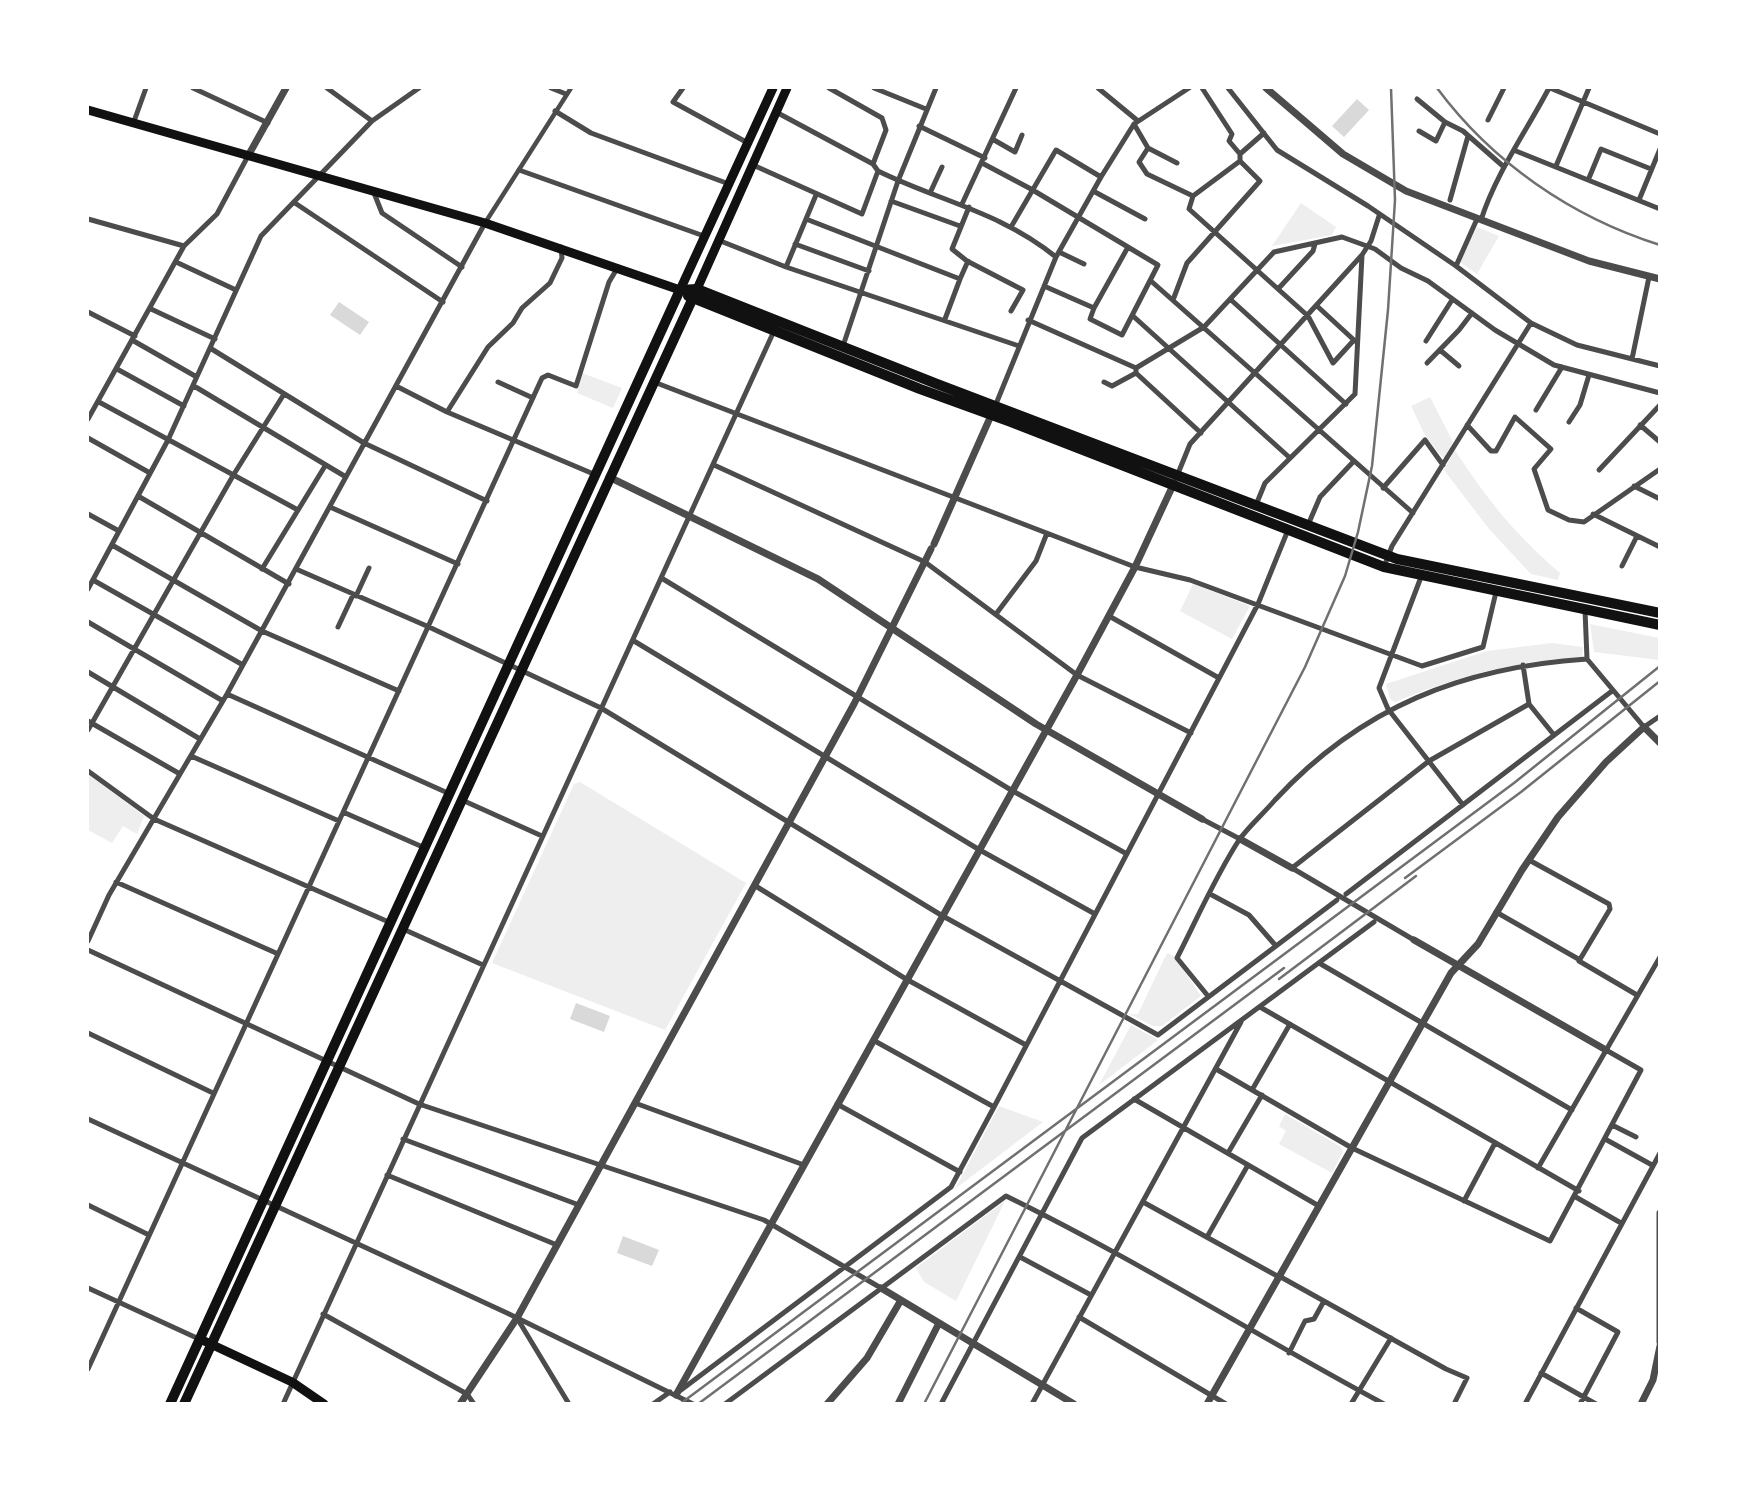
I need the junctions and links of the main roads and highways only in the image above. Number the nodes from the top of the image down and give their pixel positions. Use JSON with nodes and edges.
{"nodes":[{"id":1,"x":773,"y":88,"type":"edge"},
{"id":2,"x":787,"y":88,"type":"edge"},
{"id":3,"x":88,"y":110,"type":"edge"},
{"id":4,"x":680,"y":289,"type":"junction"},
{"id":5,"x":696,"y":289,"type":"junction"},
{"id":6,"x":692,"y":299,"type":"junction"},
{"id":7,"x":994,"y":410,"type":"junction"},
{"id":8,"x":1660,"y":613,"type":"edge"},
{"id":9,"x":1660,"y":625,"type":"edge"},
{"id":10,"x":200,"y":1339,"type":"junction"},
{"id":11,"x":211,"y":1345,"type":"junction"},
{"id":12,"x":170,"y":1404,"type":"edge"},
{"id":13,"x":184,"y":1404,"type":"edge"},
{"id":14,"x":324,"y":1404,"type":"edge"}],
"edges":[{"from":1,"to":4,"type":"main road"},
{"from":2,"to":5,"type":"main road"},
{"from":3,"to":4,"type":"main road"},
{"from":4,"to":5,"type":"highway"},
{"from":4,"to":6,"type":"highway"},
{"from":4,"to":10,"type":"highway"},
{"from":5,"to":6,"type":"highway"},
{"from":5,"to":7,"type":"highway"},
{"from":6,"to":7,"type":"highway"},
{"from":6,"to":11,"type":"highway"},
{"from":7,"to":8,"type":"highway"},
{"from":7,"to":9,"type":"highway"},
{"from":10,"to":11,"type":"main road"},
{"from":10,"to":12,"type":"highway"},
{"from":11,"to":13,"type":"highway"},
{"from":11,"to":14,"type":"main road"}]}
